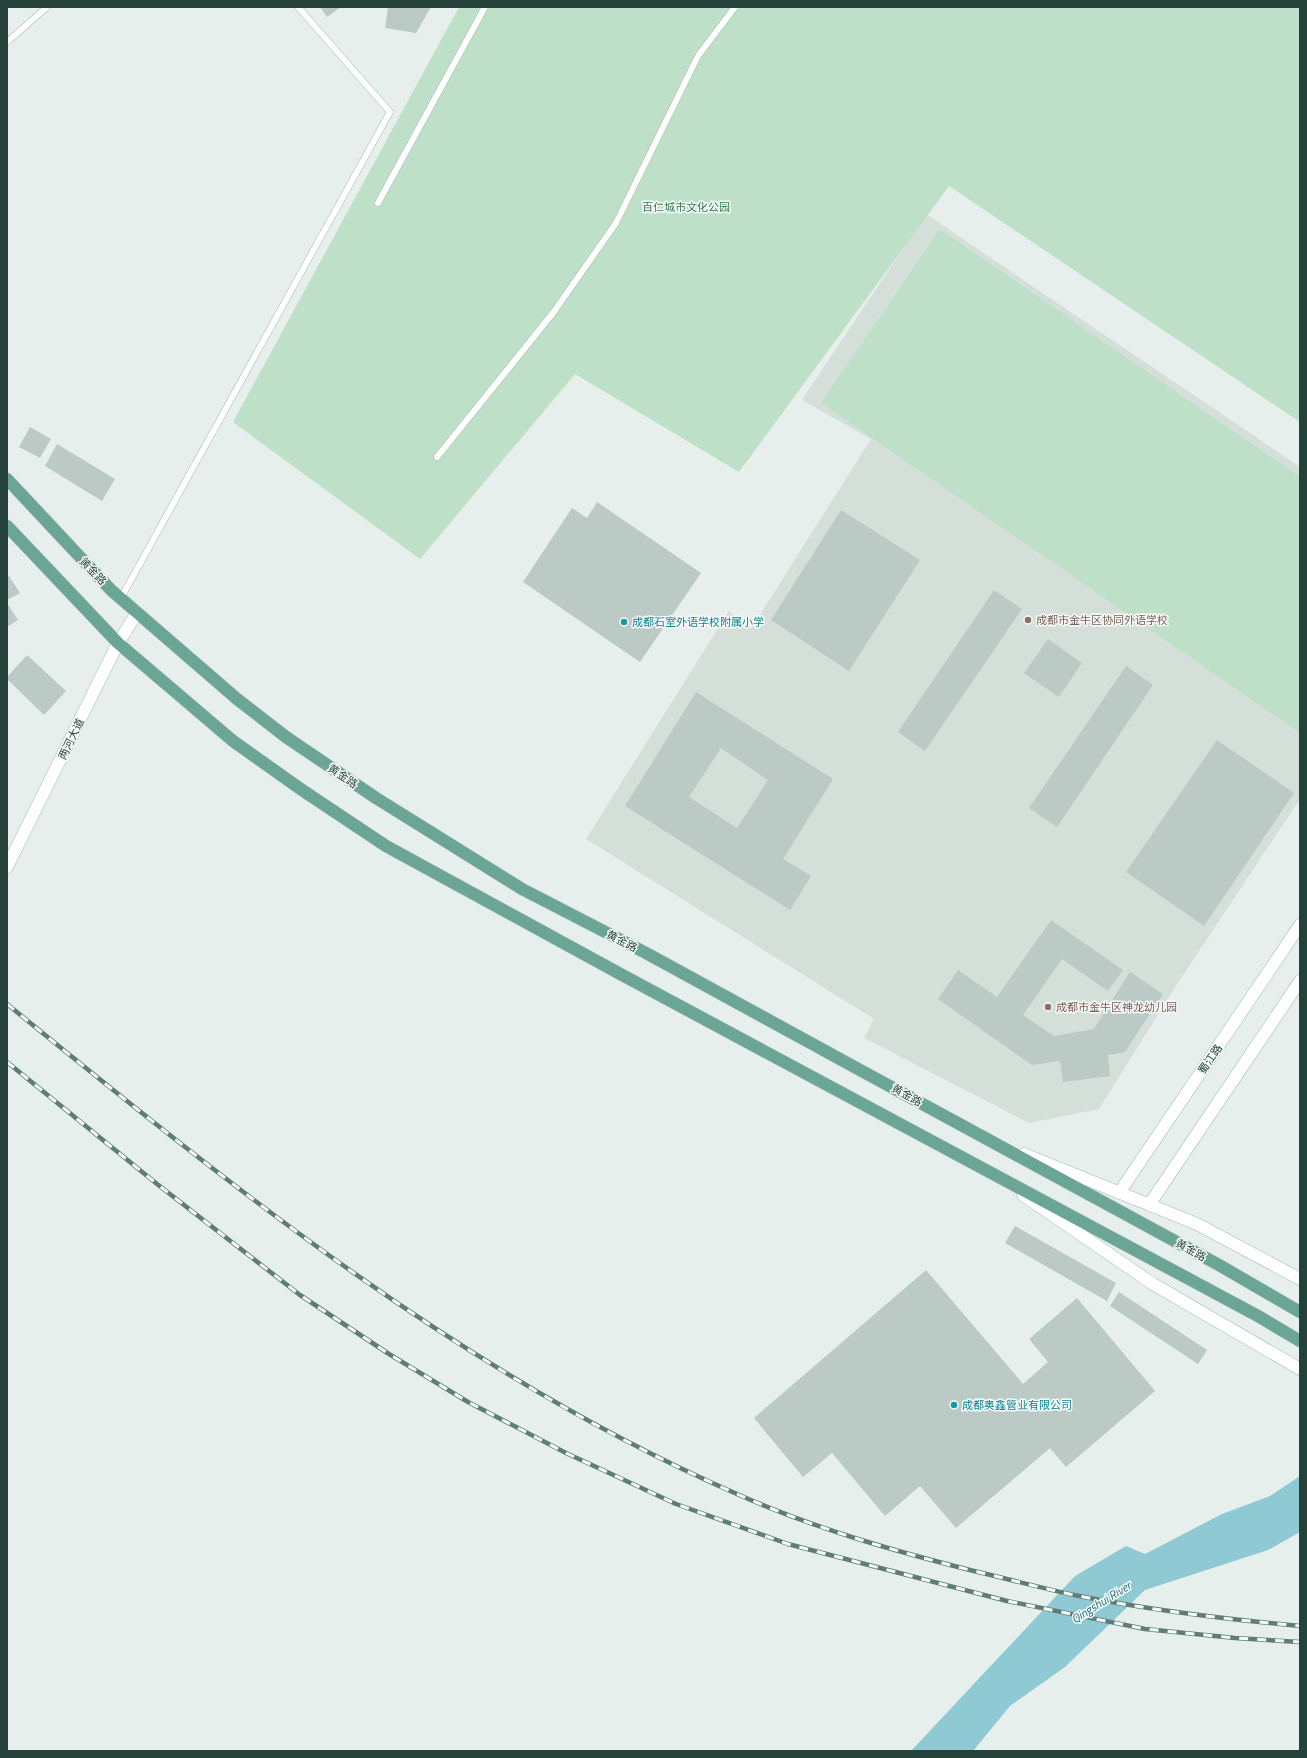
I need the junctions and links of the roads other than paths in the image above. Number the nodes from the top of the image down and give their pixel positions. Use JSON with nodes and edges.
{"nodes":[{"id":1,"x":47,"y":7,"type":"edge"},
{"id":2,"x":298,"y":7,"type":"edge"},
{"id":3,"x":485,"y":7,"type":"edge"},
{"id":4,"x":735,"y":7,"type":"edge"},
{"id":5,"x":7,"y":42,"type":"edge"},
{"id":6,"x":378,"y":203,"type":"dead end"},
{"id":7,"x":437,"y":457,"type":"dead end"},
{"id":8,"x":7,"y":479,"type":"edge"},
{"id":9,"x":7,"y":526,"type":"edge"},
{"id":10,"x":121,"y":598,"type":"junction"},
{"id":11,"x":137,"y":613,"type":"junction"},
{"id":12,"x":118,"y":644,"type":"junction"},
{"id":13,"x":7,"y":867,"type":"edge"},
{"id":14,"x":1300,"y":926,"type":"edge"},
{"id":15,"x":1300,"y":981,"type":"edge"},
{"id":16,"x":992,"y":1142,"type":"junction"},
{"id":17,"x":991,"y":1172,"type":"junction"},
{"id":18,"x":1119,"y":1193,"type":"junction"},
{"id":19,"x":1149,"y":1205,"type":"junction"},
{"id":20,"x":1300,"y":1279,"type":"edge"},
{"id":21,"x":1300,"y":1312,"type":"edge"},
{"id":22,"x":1300,"y":1341,"type":"edge"},
{"id":23,"x":1300,"y":1369,"type":"edge"}],
"edges":[{"from":1,"to":5,"type":"lane"},
{"from":2,"to":10,"type":"lane"},
{"from":3,"to":6,"type":"lane"},
{"from":4,"to":7,"type":"lane"},
{"from":8,"to":10,"type":"main road","name":"黄金路"},
{"from":9,"to":12,"type":"main road"},
{"from":10,"to":11,"type":"main road","name":"黄金路"},
{"from":11,"to":12,"type":"street","name":"两河大道"},
{"from":11,"to":16,"type":"main road","name":"黄金路"},
{"from":12,"to":13,"type":"street","name":"两河大道"},
{"from":12,"to":17,"type":"main road"},
{"from":14,"to":18,"type":"street","name":"蜀江路"},
{"from":15,"to":19,"type":"street"},
{"from":16,"to":18,"type":"street"},
{"from":16,"to":21,"type":"main road","name":"黄金路"},
{"from":17,"to":22,"type":"main road"},
{"from":17,"to":23,"type":"street"},
{"from":18,"to":19,"type":"street"},
{"from":19,"to":20,"type":"street"}]}
